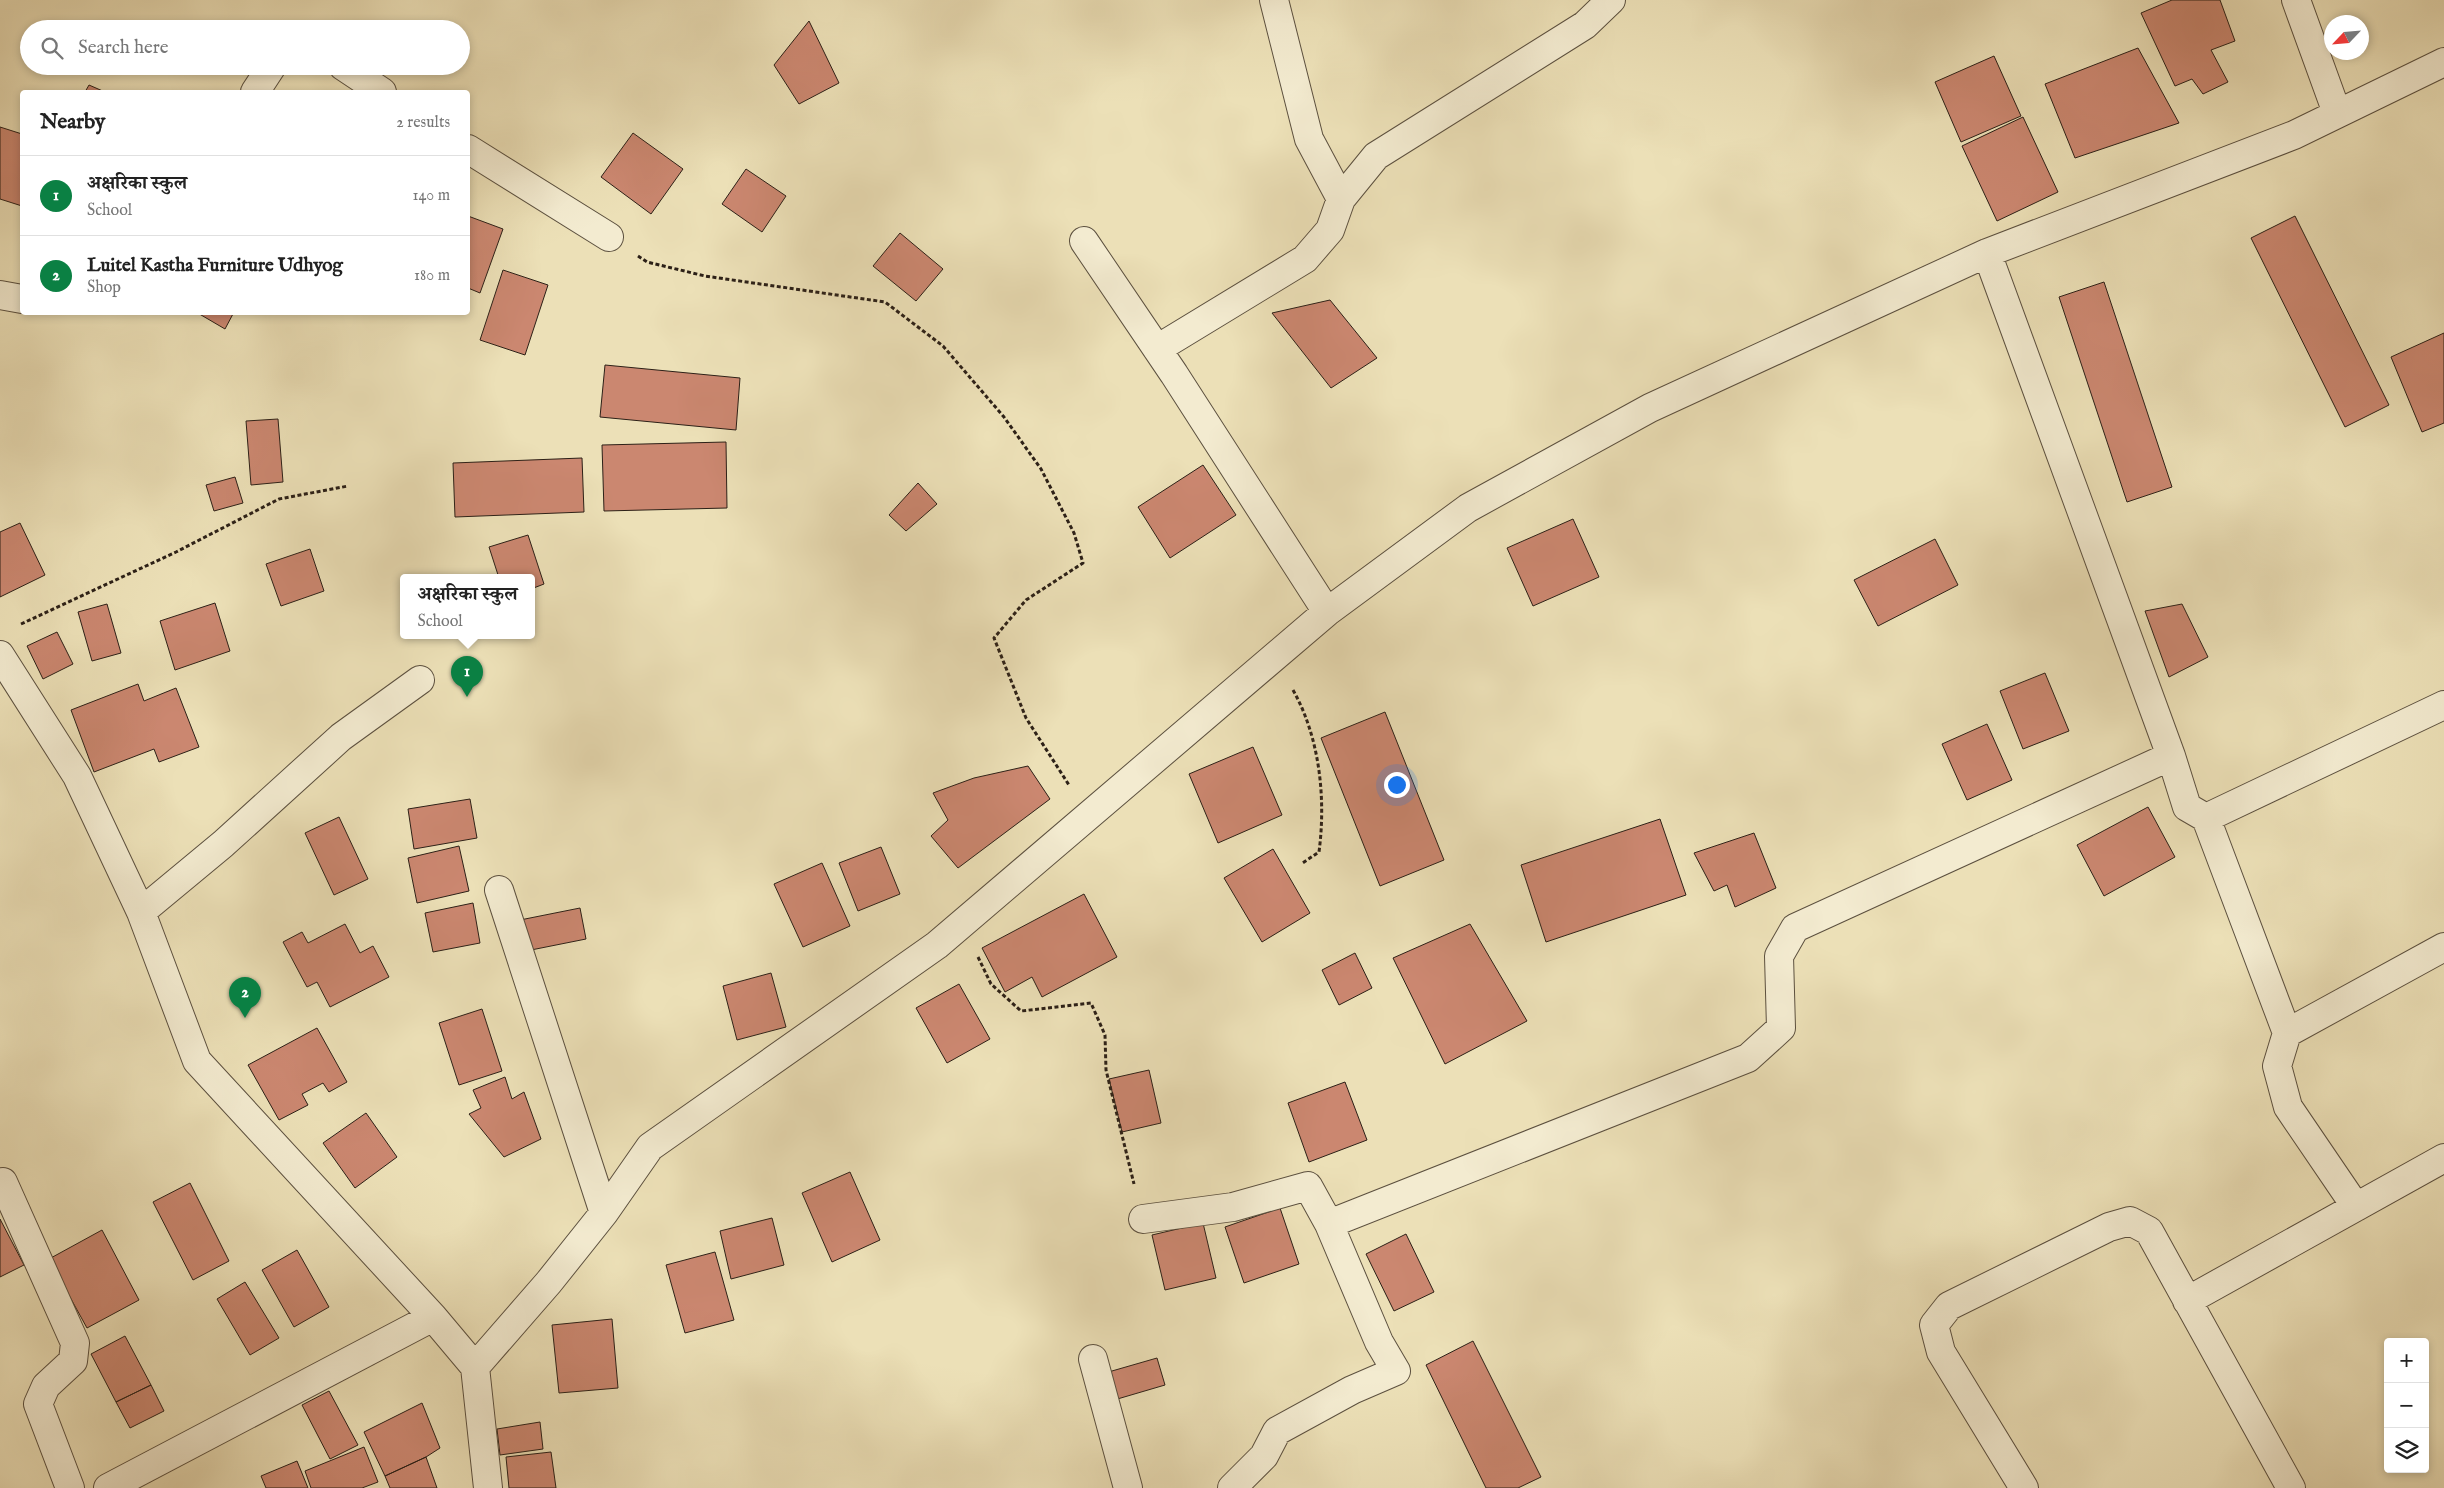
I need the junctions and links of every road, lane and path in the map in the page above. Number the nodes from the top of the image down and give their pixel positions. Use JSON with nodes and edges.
{"nodes":[{"id":1,"x":1274,"y":0,"type":"edge"},
{"id":2,"x":1611,"y":0,"type":"edge"},
{"id":3,"x":2296,"y":0,"type":"edge"},
{"id":4,"x":2444,"y":62,"type":"edge"},
{"id":5,"x":266,"y":75,"type":"edge"},
{"id":6,"x":356,"y":75,"type":"edge"},
{"id":7,"x":256,"y":90,"type":"edge"},
{"id":8,"x":379,"y":90,"type":"edge"},
{"id":9,"x":2337,"y":113,"type":"junction"},
{"id":10,"x":470,"y":150,"type":"edge"},
{"id":11,"x":1341,"y":199,"type":"junction"},
{"id":12,"x":609,"y":238,"type":"joint"},
{"id":13,"x":1084,"y":241,"type":"dead end"},
{"id":14,"x":1987,"y":253,"type":"junction"},
{"id":15,"x":0,"y":295,"type":"edge"},
{"id":16,"x":20,"y":299,"type":"edge"},
{"id":17,"x":1157,"y":349,"type":"junction"},
{"id":18,"x":348,"y":486,"type":"dead end"},
{"id":19,"x":1327,"y":612,"type":"junction"},
{"id":20,"x":16,"y":626,"type":"dead end"},
{"id":21,"x":0,"y":655,"type":"edge"},
{"id":22,"x":1274,"y":657,"type":"junction"},
{"id":23,"x":420,"y":680,"type":"dead end"},
{"id":24,"x":2444,"y":705,"type":"edge"},
{"id":25,"x":2171,"y":756,"type":"junction"},
{"id":26,"x":1089,"y":817,"type":"junction"},
{"id":27,"x":2206,"y":818,"type":"junction"},
{"id":28,"x":1301,"y":864,"type":"dead end"},
{"id":29,"x":499,"y":890,"type":"dead end"},
{"id":30,"x":140,"y":912,"type":"junction"},
{"id":31,"x":962,"y":924,"type":"junction"},
{"id":32,"x":2444,"y":947,"type":"edge"},
{"id":33,"x":2286,"y":1033,"type":"junction"},
{"id":34,"x":2444,"y":1158,"type":"edge"},
{"id":35,"x":3,"y":1182,"type":"dead end"},
{"id":36,"x":2356,"y":1207,"type":"junction"},
{"id":37,"x":604,"y":1213,"type":"junction"},
{"id":38,"x":1142,"y":1219,"type":"joint"},
{"id":39,"x":1329,"y":1224,"type":"junction"},
{"id":40,"x":2187,"y":1300,"type":"junction"},
{"id":41,"x":433,"y":1317,"type":"junction"},
{"id":42,"x":1093,"y":1359,"type":"dead end"},
{"id":43,"x":475,"y":1367,"type":"junction"},
{"id":44,"x":1236,"y":1487,"type":"edge"},
{"id":45,"x":70,"y":1488,"type":"edge"},
{"id":46,"x":108,"y":1488,"type":"edge"},
{"id":47,"x":488,"y":1488,"type":"edge"},
{"id":48,"x":1128,"y":1488,"type":"edge"},
{"id":49,"x":2024,"y":1488,"type":"edge"},
{"id":50,"x":2291,"y":1488,"type":"edge"}],
"edges":[{"from":1,"to":11,"type":"street"},
{"from":2,"to":11,"type":"street"},
{"from":3,"to":9,"type":"street"},
{"from":4,"to":9,"type":"street"},
{"from":5,"to":7,"type":"street"},
{"from":6,"to":8,"type":"street"},
{"from":9,"to":14,"type":"street"},
{"from":10,"to":12,"type":"street"},
{"from":11,"to":17,"type":"street"},
{"from":12,"to":26,"type":"path"},
{"from":13,"to":17,"type":"street"},
{"from":14,"to":19,"type":"street"},
{"from":14,"to":25,"type":"street"},
{"from":15,"to":16,"type":"street"},
{"from":17,"to":19,"type":"street"},
{"from":18,"to":20,"type":"path"},
{"from":19,"to":22,"type":"street"},
{"from":21,"to":30,"type":"street"},
{"from":22,"to":26,"type":"street"},
{"from":22,"to":28,"type":"path"},
{"from":23,"to":30,"type":"street"},
{"from":24,"to":27,"type":"street"},
{"from":25,"to":27,"type":"street"},
{"from":25,"to":39,"type":"street"},
{"from":26,"to":31,"type":"street"},
{"from":27,"to":33,"type":"street"},
{"from":29,"to":37,"type":"street"},
{"from":30,"to":41,"type":"street"},
{"from":31,"to":37,"type":"street"},
{"from":31,"to":38,"type":"path"},
{"from":32,"to":33,"type":"street"},
{"from":33,"to":36,"type":"street"},
{"from":34,"to":36,"type":"street"},
{"from":35,"to":45,"type":"street"},
{"from":36,"to":40,"type":"street"},
{"from":37,"to":43,"type":"street"},
{"from":38,"to":39,"type":"street"},
{"from":39,"to":44,"type":"street"},
{"from":40,"to":49,"type":"street"},
{"from":40,"to":50,"type":"street"},
{"from":41,"to":43,"type":"street"},
{"from":41,"to":46,"type":"street"},
{"from":42,"to":48,"type":"street"},
{"from":43,"to":47,"type":"street"}]}
